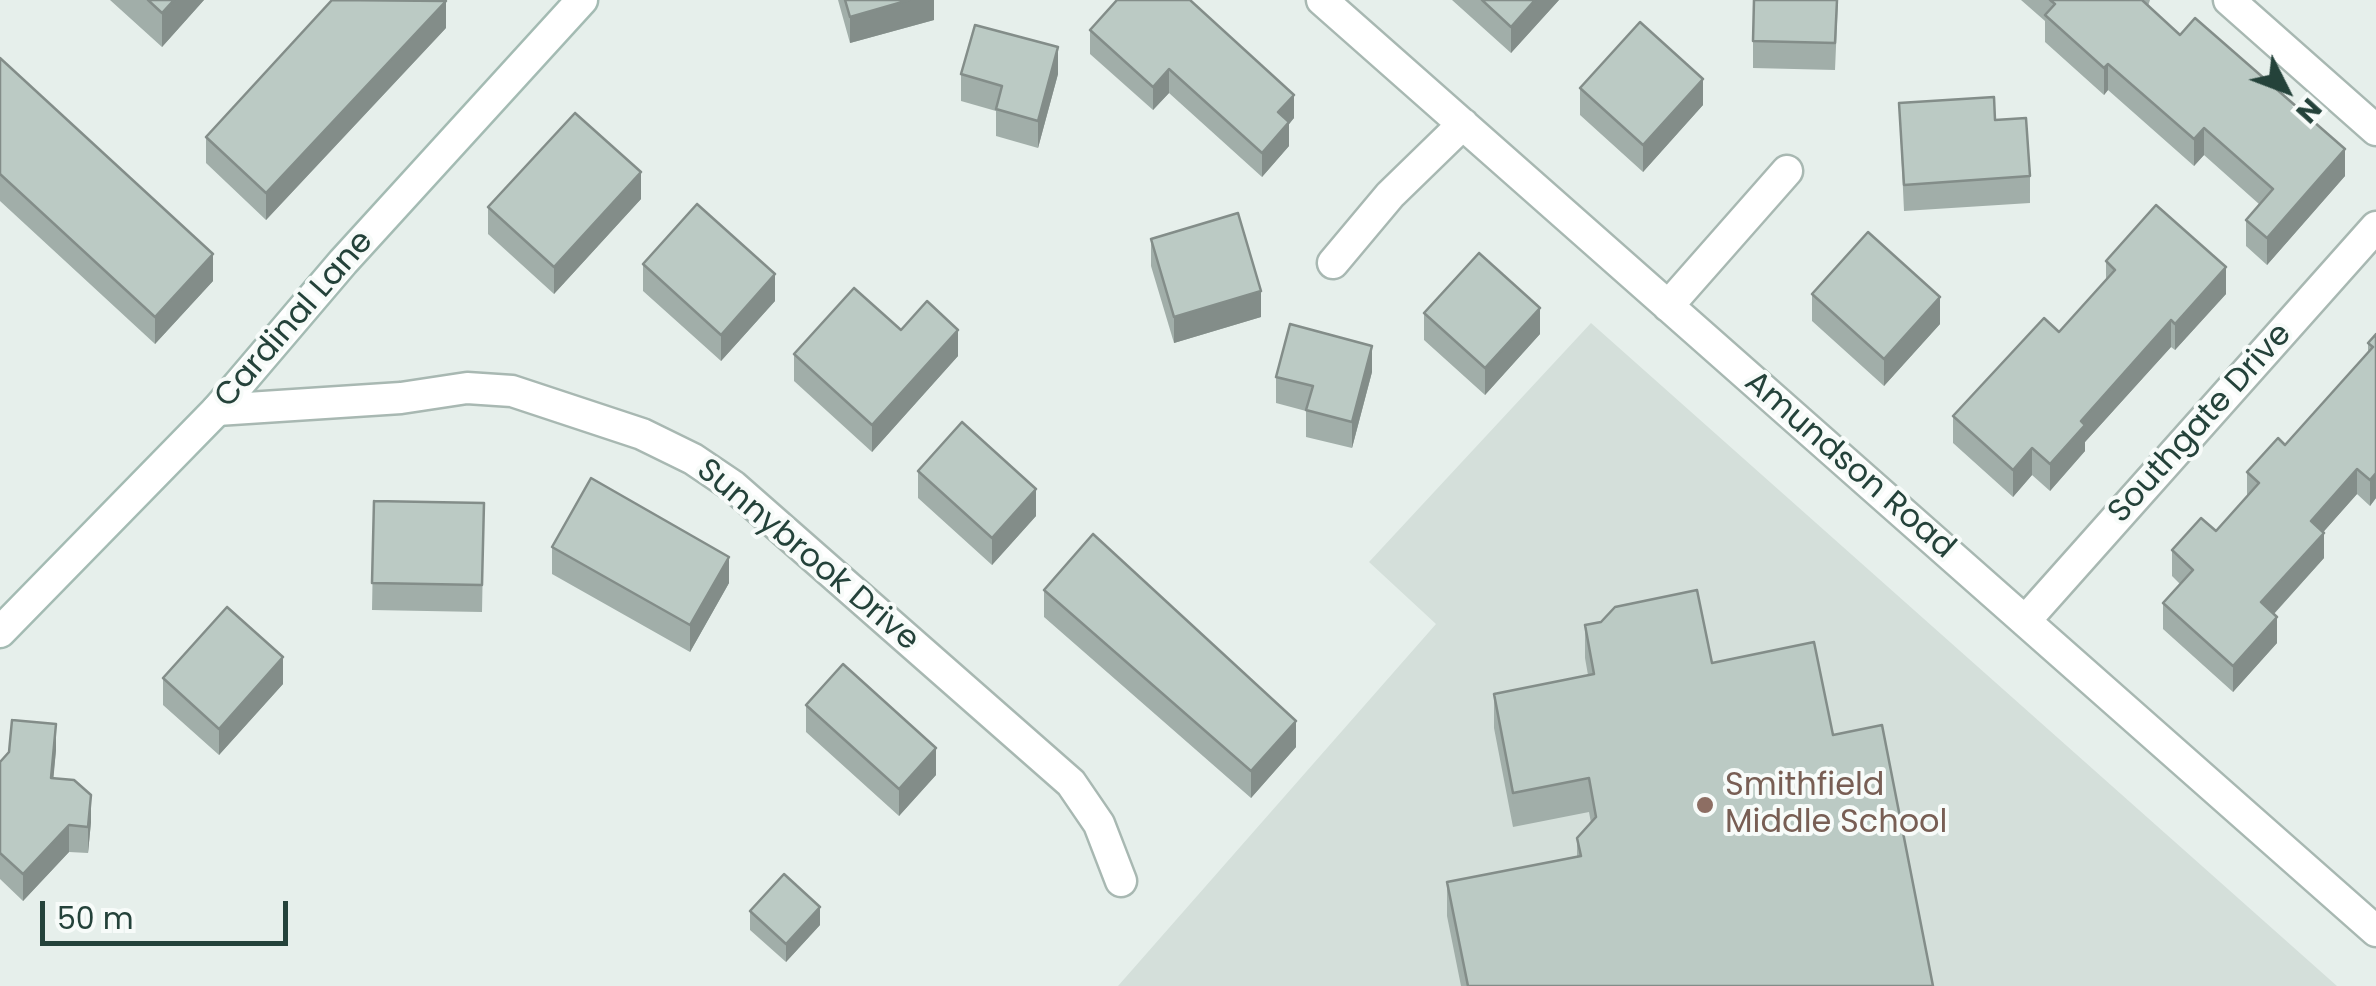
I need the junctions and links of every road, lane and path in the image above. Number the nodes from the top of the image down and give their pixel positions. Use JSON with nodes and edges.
{"nodes":[{"id":1,"x":582,"y":0,"type":"edge"},
{"id":2,"x":1322,"y":0,"type":"edge"},
{"id":3,"x":2230,"y":0,"type":"edge"},
{"id":4,"x":1463,"y":124,"type":"junction"},
{"id":5,"x":2376,"y":130,"type":"edge"},
{"id":6,"x":1788,"y":171,"type":"dead end"},
{"id":7,"x":2376,"y":227,"type":"edge"},
{"id":8,"x":1332,"y":264,"type":"dead end"},
{"id":9,"x":1668,"y":306,"type":"junction"},
{"id":10,"x":217,"y":410,"type":"junction"},
{"id":11,"x":2025,"y":621,"type":"junction"},
{"id":12,"x":0,"y":632,"type":"edge"},
{"id":13,"x":1121,"y":881,"type":"dead end"},
{"id":14,"x":2376,"y":931,"type":"edge"}],
"edges":[{"from":1,"to":10,"type":"street","name":"Cardinal Lane"},
{"from":2,"to":4,"type":"street","name":"Amundson Road"},
{"from":3,"to":5,"type":"street"},
{"from":4,"to":8,"type":"street"},
{"from":4,"to":9,"type":"street","name":"Amundson Road"},
{"from":6,"to":9,"type":"street"},
{"from":7,"to":11,"type":"street","name":"Southgate Drive"},
{"from":9,"to":11,"type":"street","name":"Amundson Road"},
{"from":10,"to":12,"type":"street","name":"Cardinal Lane"},
{"from":10,"to":13,"type":"street","name":"Sunnybrook Drive"},
{"from":11,"to":14,"type":"street","name":"Amundson Road"}]}
